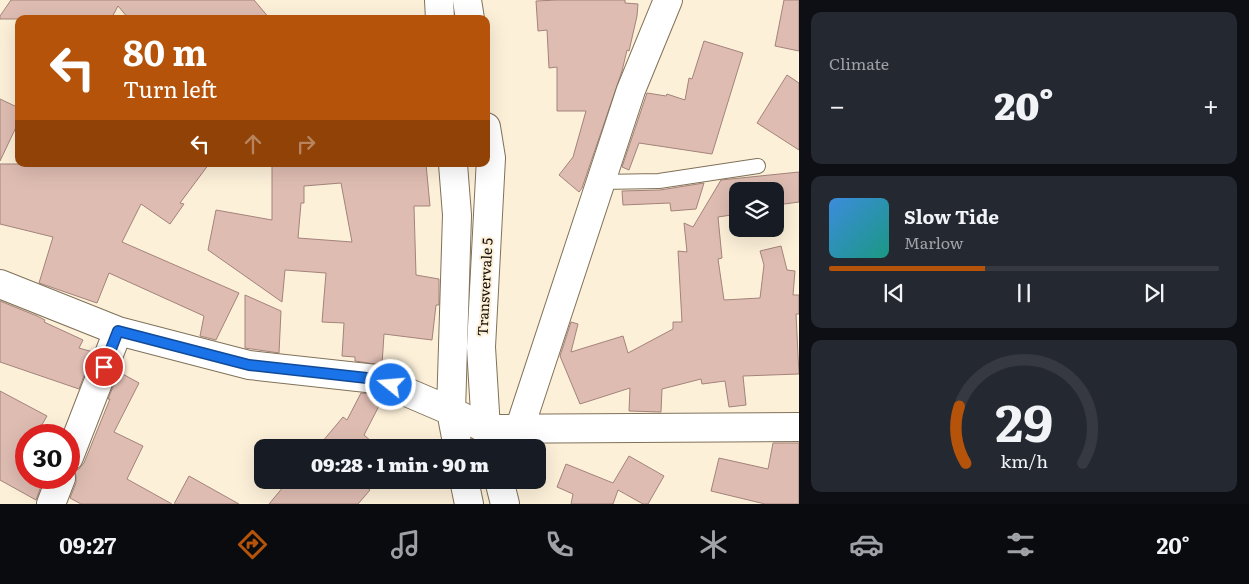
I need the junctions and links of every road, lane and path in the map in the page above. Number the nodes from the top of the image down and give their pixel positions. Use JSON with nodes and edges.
{"nodes":[{"id":1,"x":439,"y":0,"type":"edge"},
{"id":2,"x":467,"y":0,"type":"edge"},
{"id":3,"x":668,"y":0,"type":"edge"},
{"id":4,"x":440,"y":15,"type":"edge"},
{"id":5,"x":469,"y":15,"type":"edge"},
{"id":6,"x":490,"y":152,"type":"edge"},
{"id":7,"x":758,"y":166,"type":"dead end"},
{"id":8,"x":453,"y":167,"type":"edge"},
{"id":9,"x":601,"y":182,"type":"junction"},
{"id":10,"x":0,"y":284,"type":"edge"},
{"id":11,"x":118,"y":331,"type":"junction"},
{"id":12,"x":451,"y":411,"type":"junction"},
{"id":13,"x":799,"y":427,"type":"edge"},
{"id":14,"x":80,"y":429,"type":"edge"},
{"id":15,"x":519,"y":430,"type":"junction"},
{"id":16,"x":488,"y":438,"type":"edge"},
{"id":17,"x":456,"y":439,"type":"edge"},
{"id":18,"x":57,"y":489,"type":"edge"},
{"id":19,"x":466,"y":489,"type":"edge"},
{"id":20,"x":501,"y":489,"type":"edge"},
{"id":21,"x":51,"y":504,"type":"edge"},
{"id":22,"x":469,"y":504,"type":"edge"},
{"id":23,"x":505,"y":504,"type":"edge"}],
"edges":[{"from":1,"to":4,"type":"street"},
{"from":2,"to":5,"type":"street"},
{"from":3,"to":9,"type":"street"},
{"from":6,"to":16,"type":"street","name":"Transvervale 5"},
{"from":7,"to":9,"type":"lane"},
{"from":8,"to":12,"type":"street"},
{"from":9,"to":15,"type":"street"},
{"from":10,"to":11,"type":"street"},
{"from":11,"to":12,"type":"street"},
{"from":11,"to":14,"type":"street"},
{"from":12,"to":16,"type":"street"},
{"from":12,"to":17,"type":"street"},
{"from":13,"to":15,"type":"street"},
{"from":15,"to":16,"type":"street"},
{"from":18,"to":21,"type":"street"},
{"from":19,"to":22,"type":"street"},
{"from":20,"to":23,"type":"street"}]}
